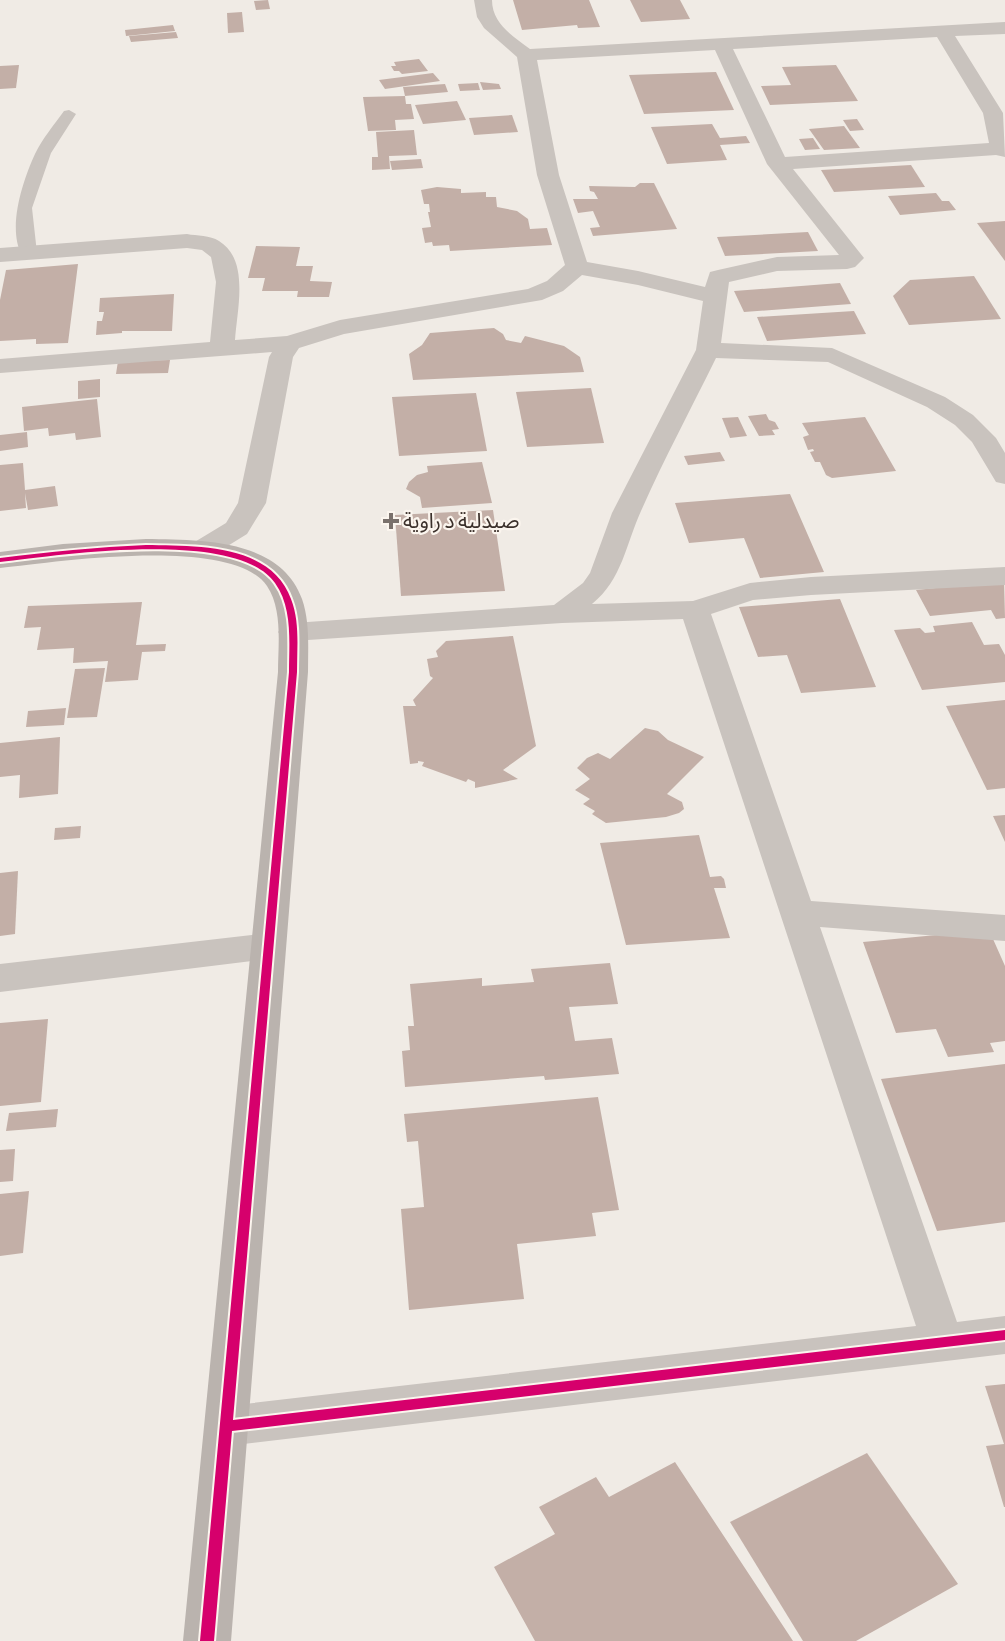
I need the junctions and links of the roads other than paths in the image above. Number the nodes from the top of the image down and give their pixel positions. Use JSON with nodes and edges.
{"nodes":[{"id":1,"x":483,"y":0,"type":"edge"},
{"id":2,"x":1005,"y":28,"type":"edge"},
{"id":3,"x":942,"y":32,"type":"junction"},
{"id":4,"x":722,"y":45,"type":"junction"},
{"id":5,"x":526,"y":55,"type":"junction"},
{"id":6,"x":69,"y":114,"type":"dead end"},
{"id":7,"x":1003,"y":149,"type":"edge"},
{"id":8,"x":778,"y":164,"type":"junction"},
{"id":9,"x":29,"y":253,"type":"junction"},
{"id":10,"x":0,"y":255,"type":"edge"},
{"id":11,"x":577,"y":267,"type":"junction"},
{"id":12,"x":715,"y":297,"type":"junction"},
{"id":13,"x":290,"y":342,"type":"junction"},
{"id":14,"x":222,"y":348,"type":"junction"},
{"id":15,"x":708,"y":350,"type":"junction"},
{"id":16,"x":0,"y":366,"type":"edge"},
{"id":17,"x":1005,"y":476,"type":"edge"},
{"id":18,"x":203,"y":549,"type":"junction"},
{"id":19,"x":0,"y":560,"type":"edge"},
{"id":20,"x":1005,"y":576,"type":"edge"},
{"id":21,"x":695,"y":610,"type":"junction"},
{"id":22,"x":562,"y":614,"type":"junction"},
{"id":23,"x":292,"y":632,"type":"junction"},
{"id":24,"x":799,"y":913,"type":"junction"},
{"id":25,"x":1005,"y":928,"type":"edge"},
{"id":26,"x":268,"y":946,"type":"junction"},
{"id":27,"x":0,"y":978,"type":"edge"},
{"id":28,"x":1005,"y":1335,"type":"edge"},
{"id":29,"x":943,"y":1343,"type":"junction"},
{"id":30,"x":227,"y":1426,"type":"junction"},
{"id":31,"x":207,"y":1641,"type":"edge"}],
"edges":[{"from":1,"to":5,"type":"street"},
{"from":2,"to":3,"type":"street"},
{"from":3,"to":4,"type":"street"},
{"from":3,"to":7,"type":"street"},
{"from":4,"to":5,"type":"street"},
{"from":4,"to":8,"type":"street"},
{"from":5,"to":11,"type":"street"},
{"from":6,"to":9,"type":"lane"},
{"from":7,"to":8,"type":"street"},
{"from":8,"to":12,"type":"street"},
{"from":9,"to":10,"type":"street"},
{"from":9,"to":14,"type":"street"},
{"from":11,"to":12,"type":"street"},
{"from":11,"to":13,"type":"street"},
{"from":12,"to":15,"type":"street"},
{"from":13,"to":14,"type":"street"},
{"from":13,"to":18,"type":"street"},
{"from":14,"to":16,"type":"street"},
{"from":15,"to":17,"type":"street"},
{"from":15,"to":22,"type":"street"},
{"from":18,"to":19,"type":"street"},
{"from":18,"to":23,"type":"street"},
{"from":20,"to":21,"type":"street"},
{"from":21,"to":22,"type":"street"},
{"from":21,"to":24,"type":"street"},
{"from":22,"to":23,"type":"street"},
{"from":23,"to":26,"type":"street"},
{"from":24,"to":25,"type":"street"},
{"from":24,"to":29,"type":"street"},
{"from":26,"to":27,"type":"street"},
{"from":26,"to":30,"type":"street"},
{"from":28,"to":29,"type":"street"},
{"from":29,"to":30,"type":"street"},
{"from":30,"to":31,"type":"street"}]}
